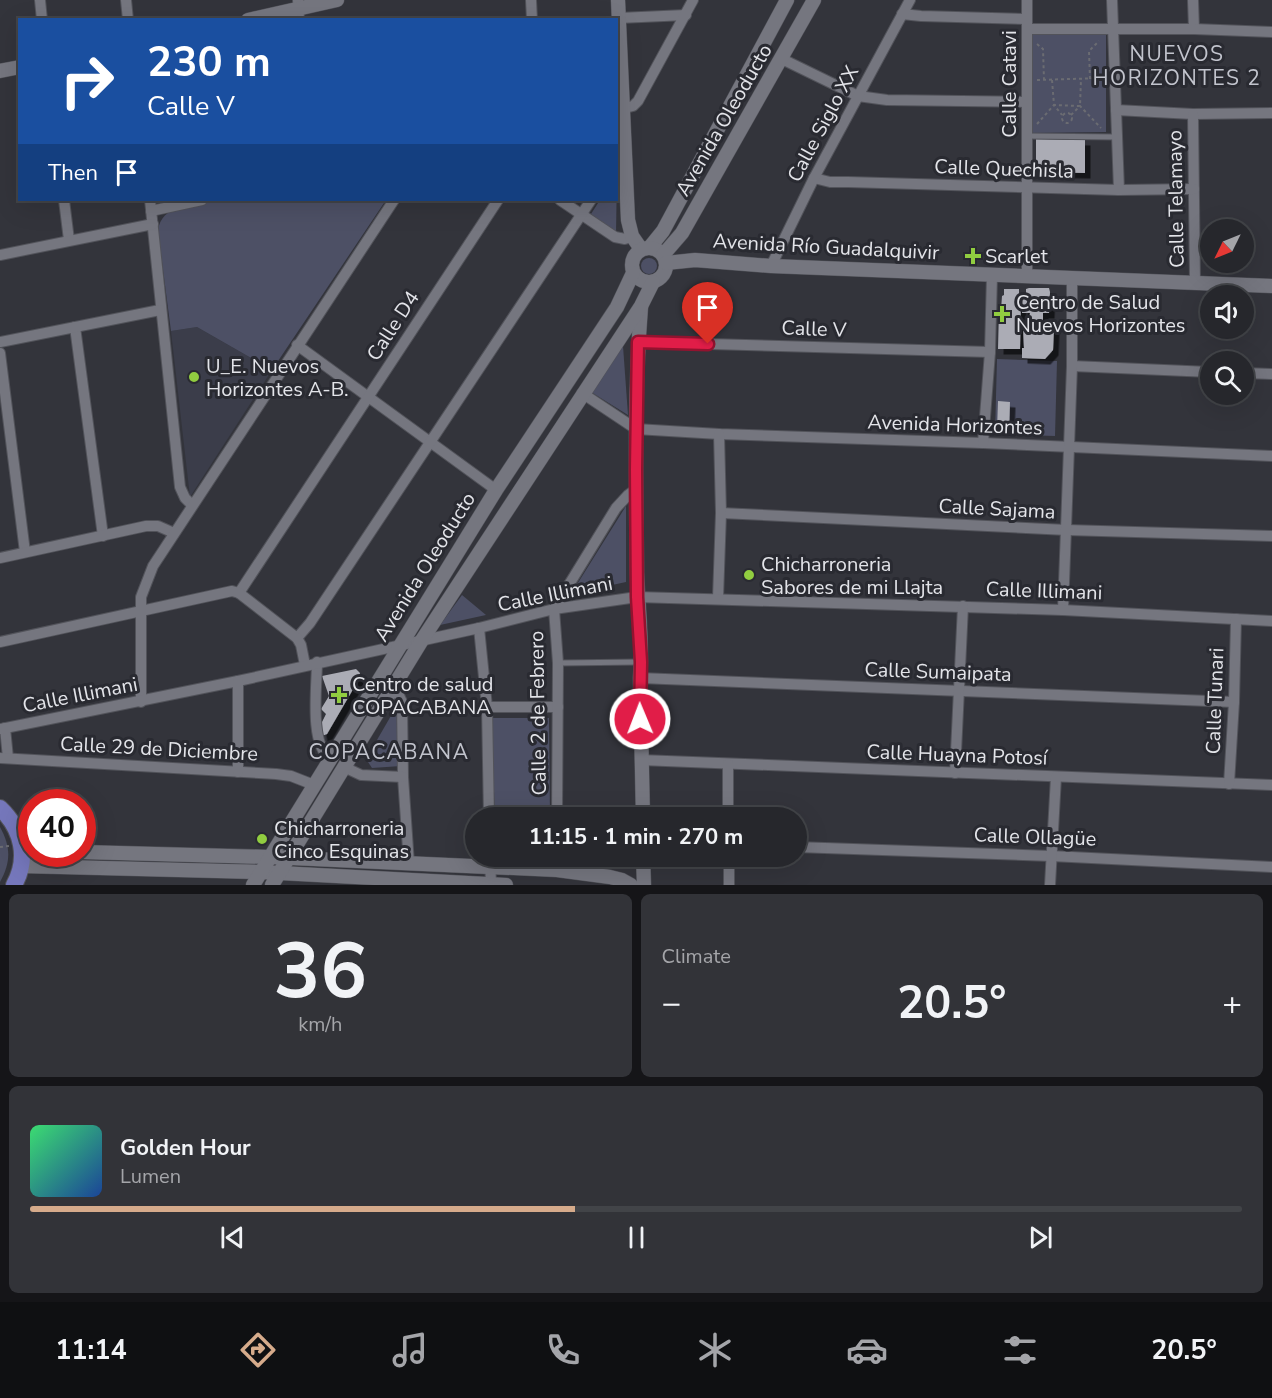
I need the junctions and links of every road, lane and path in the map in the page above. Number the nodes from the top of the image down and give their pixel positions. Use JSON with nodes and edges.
{"nodes":[{"id":1,"x":40,"y":0,"type":"edge"},
{"id":2,"x":126,"y":0,"type":"edge"},
{"id":3,"x":337,"y":0,"type":"edge"},
{"id":4,"x":531,"y":0,"type":"edge"},
{"id":5,"x":618,"y":0,"type":"edge"},
{"id":6,"x":693,"y":0,"type":"edge"},
{"id":7,"x":787,"y":0,"type":"edge"},
{"id":8,"x":814,"y":0,"type":"edge"},
{"id":9,"x":910,"y":0,"type":"edge"},
{"id":10,"x":1027,"y":0,"type":"edge"},
{"id":11,"x":1112,"y":0,"type":"edge"},
{"id":12,"x":1193,"y":0,"type":"edge"},
{"id":13,"x":298,"y":10,"type":"edge"},
{"id":14,"x":902,"y":14,"type":"junction"},
{"id":15,"x":686,"y":15,"type":"junction"},
{"id":16,"x":42,"y":18,"type":"edge"},
{"id":17,"x":128,"y":18,"type":"edge"},
{"id":18,"x":258,"y":18,"type":"edge"},
{"id":19,"x":532,"y":18,"type":"edge"},
{"id":20,"x":619,"y":18,"type":"junction"},
{"id":21,"x":1028,"y":28,"type":"junction"},
{"id":22,"x":1113,"y":29,"type":"junction"},
{"id":23,"x":1194,"y":29,"type":"junction"},
{"id":24,"x":1272,"y":32,"type":"edge"},
{"id":25,"x":1103,"y":36,"type":"dead end"},
{"id":26,"x":782,"y":59,"type":"junction"},
{"id":27,"x":18,"y":67,"type":"edge"},
{"id":28,"x":0,"y":71,"type":"edge"},
{"id":29,"x":1103,"y":78,"type":"dead end"},
{"id":30,"x":1081,"y":79,"type":"junction"},
{"id":31,"x":1090,"y":79,"type":"junction"},
{"id":32,"x":1044,"y":80,"type":"junction"},
{"id":33,"x":1052,"y":80,"type":"junction"},
{"id":34,"x":1031,"y":81,"type":"dead end"},
{"id":35,"x":858,"y":96,"type":"junction"},
{"id":36,"x":1027,"y":102,"type":"junction"},
{"id":37,"x":1054,"y":105,"type":"junction"},
{"id":38,"x":1080,"y":106,"type":"junction"},
{"id":39,"x":620,"y":109,"type":"edge"},
{"id":40,"x":1116,"y":110,"type":"junction"},
{"id":41,"x":1272,"y":113,"type":"edge"},
{"id":42,"x":1193,"y":114,"type":"junction"},
{"id":43,"x":1062,"y":115,"type":"junction"},
{"id":44,"x":1071,"y":115,"type":"junction"},
{"id":45,"x":1067,"y":123,"type":"junction"},
{"id":46,"x":1103,"y":130,"type":"dead end"},
{"id":47,"x":1068,"y":131,"type":"dead end"},
{"id":48,"x":1029,"y":133,"type":"junction"},
{"id":49,"x":1117,"y":137,"type":"junction"},
{"id":50,"x":622,"y":163,"type":"edge"},
{"id":51,"x":814,"y":178,"type":"junction"},
{"id":52,"x":1027,"y":187,"type":"junction"},
{"id":53,"x":1194,"y":189,"type":"junction"},
{"id":54,"x":1119,"y":190,"type":"junction"},
{"id":55,"x":64,"y":201,"type":"edge"},
{"id":56,"x":150,"y":201,"type":"edge"},
{"id":57,"x":197,"y":201,"type":"edge"},
{"id":58,"x":393,"y":201,"type":"edge"},
{"id":59,"x":497,"y":201,"type":"edge"},
{"id":60,"x":561,"y":201,"type":"edge"},
{"id":61,"x":590,"y":201,"type":"edge"},
{"id":62,"x":151,"y":211,"type":"junction"},
{"id":63,"x":580,"y":215,"type":"junction"},
{"id":64,"x":153,"y":224,"type":"junction"},
{"id":65,"x":632,"y":237,"type":"junction"},
{"id":66,"x":69,"y":240,"type":"junction"},
{"id":67,"x":645,"y":248,"type":"junction"},
{"id":68,"x":0,"y":255,"type":"edge"},
{"id":69,"x":664,"y":259,"type":"junction"},
{"id":70,"x":771,"y":266,"type":"junction"},
{"id":71,"x":633,"y":273,"type":"junction"},
{"id":72,"x":992,"y":275,"type":"junction"},
{"id":73,"x":1027,"y":276,"type":"junction"},
{"id":74,"x":1072,"y":278,"type":"junction"},
{"id":75,"x":652,"y":282,"type":"junction"},
{"id":76,"x":1195,"y":283,"type":"junction"},
{"id":77,"x":1272,"y":286,"type":"edge"},
{"id":78,"x":641,"y":306,"type":"junction"},
{"id":79,"x":160,"y":310,"type":"junction"},
{"id":80,"x":75,"y":327,"type":"junction"},
{"id":81,"x":0,"y":342,"type":"edge"},
{"id":82,"x":638,"y":342,"type":"junction"},
{"id":83,"x":297,"y":345,"type":"junction"},
{"id":84,"x":990,"y":352,"type":"junction"},
{"id":85,"x":0,"y":353,"type":"edge"},
{"id":86,"x":1072,"y":366,"type":"junction"},
{"id":87,"x":1200,"y":372,"type":"edge"},
{"id":88,"x":1254,"y":373,"type":"edge"},
{"id":89,"x":1272,"y":374,"type":"edge"},
{"id":90,"x":582,"y":393,"type":"junction"},
{"id":91,"x":368,"y":397,"type":"junction"},
{"id":92,"x":636,"y":429,"type":"junction"},
{"id":93,"x":719,"y":434,"type":"junction"},
{"id":94,"x":430,"y":442,"type":"junction"},
{"id":95,"x":983,"y":443,"type":"junction"},
{"id":96,"x":1068,"y":448,"type":"junction"},
{"id":97,"x":1272,"y":456,"type":"edge"},
{"id":98,"x":636,"y":489,"type":"junction"},
{"id":99,"x":496,"y":490,"type":"junction"},
{"id":100,"x":192,"y":505,"type":"junction"},
{"id":101,"x":720,"y":513,"type":"junction"},
{"id":102,"x":1067,"y":530,"type":"junction"},
{"id":103,"x":174,"y":533,"type":"junction"},
{"id":104,"x":103,"y":536,"type":"junction"},
{"id":105,"x":1272,"y":536,"type":"edge"},
{"id":106,"x":25,"y":552,"type":"junction"},
{"id":107,"x":0,"y":558,"type":"edge"},
{"id":108,"x":239,"y":592,"type":"junction"},
{"id":109,"x":637,"y":597,"type":"junction"},
{"id":110,"x":718,"y":598,"type":"junction"},
{"id":111,"x":963,"y":606,"type":"junction"},
{"id":112,"x":554,"y":609,"type":"junction"},
{"id":113,"x":1063,"y":610,"type":"junction"},
{"id":114,"x":141,"y":611,"type":"junction"},
{"id":115,"x":1236,"y":619,"type":"junction"},
{"id":116,"x":1272,"y":621,"type":"edge"},
{"id":117,"x":479,"y":627,"type":"junction"},
{"id":118,"x":297,"y":638,"type":"junction"},
{"id":119,"x":422,"y":640,"type":"junction"},
{"id":120,"x":0,"y":642,"type":"edge"},
{"id":121,"x":399,"y":645,"type":"junction"},
{"id":122,"x":317,"y":662,"type":"junction"},
{"id":123,"x":641,"y":662,"type":"junction"},
{"id":124,"x":558,"y":663,"type":"junction"},
{"id":125,"x":305,"y":665,"type":"junction"},
{"id":126,"x":640,"y":678,"type":"junction"},
{"id":127,"x":238,"y":681,"type":"junction"},
{"id":128,"x":393,"y":687,"type":"junction"},
{"id":129,"x":959,"y":691,"type":"junction"},
{"id":130,"x":141,"y":702,"type":"junction"},
{"id":131,"x":1234,"y":702,"type":"junction"},
{"id":132,"x":487,"y":707,"type":"junction"},
{"id":133,"x":558,"y":707,"type":"junction"},
{"id":134,"x":2,"y":729,"type":"edge"},
{"id":135,"x":4,"y":758,"type":"edge"},
{"id":136,"x":330,"y":758,"type":"junction"},
{"id":137,"x":641,"y":760,"type":"junction"},
{"id":138,"x":728,"y":764,"type":"junction"},
{"id":139,"x":344,"y":767,"type":"junction"},
{"id":140,"x":238,"y":772,"type":"junction"},
{"id":141,"x":955,"y":773,"type":"junction"},
{"id":142,"x":403,"y":777,"type":"junction"},
{"id":143,"x":1056,"y":777,"type":"junction"},
{"id":144,"x":1229,"y":784,"type":"junction"},
{"id":145,"x":314,"y":785,"type":"junction"},
{"id":146,"x":1272,"y":785,"type":"edge"},
{"id":147,"x":489,"y":807,"type":"edge"},
{"id":148,"x":557,"y":807,"type":"edge"},
{"id":149,"x":643,"y":807,"type":"edge"},
{"id":150,"x":728,"y":807,"type":"edge"},
{"id":151,"x":0,"y":808,"type":"edge"},
{"id":152,"x":18,"y":833,"type":"edge"},
{"id":153,"x":807,"y":847,"type":"edge"},
{"id":154,"x":96,"y":852,"type":"edge"},
{"id":155,"x":1051,"y":856,"type":"junction"},
{"id":156,"x":270,"y":857,"type":"junction"},
{"id":157,"x":287,"y":859,"type":"junction"},
{"id":158,"x":96,"y":861,"type":"edge"},
{"id":159,"x":465,"y":863,"type":"edge"},
{"id":160,"x":409,"y":864,"type":"junction"},
{"id":161,"x":21,"y":867,"type":"edge"},
{"id":162,"x":490,"y":867,"type":"edge"},
{"id":163,"x":571,"y":867,"type":"edge"},
{"id":164,"x":643,"y":867,"type":"edge"},
{"id":165,"x":729,"y":867,"type":"edge"},
{"id":166,"x":1272,"y":867,"type":"edge"},
{"id":167,"x":261,"y":872,"type":"junction"},
{"id":168,"x":279,"y":881,"type":"edge"},
{"id":169,"x":387,"y":882,"type":"edge"},
{"id":170,"x":491,"y":884,"type":"edge"},
{"id":171,"x":14,"y":885,"type":"edge"},
{"id":172,"x":253,"y":885,"type":"edge"},
{"id":173,"x":506,"y":885,"type":"edge"},
{"id":174,"x":631,"y":885,"type":"edge"},
{"id":175,"x":644,"y":885,"type":"edge"},
{"id":176,"x":729,"y":885,"type":"edge"},
{"id":177,"x":1050,"y":885,"type":"edge"}],
"edges":[{"from":1,"to":16,"type":"street"},
{"from":2,"to":17,"type":"street"},
{"from":3,"to":13,"type":"street"},
{"from":4,"to":19,"type":"street"},
{"from":5,"to":20,"type":"street"},
{"from":6,"to":15,"type":"street"},
{"from":7,"to":67,"type":"street","name":"Avenida Oleoducto"},
{"from":8,"to":26,"type":"street","name":"Avenida Oleoducto"},
{"from":9,"to":14,"type":"street","name":"Calle Siglo XX"},
{"from":10,"to":21,"type":"street","name":"Calle Catavi"},
{"from":11,"to":22,"type":"street"},
{"from":12,"to":23,"type":"street"},
{"from":13,"to":18,"type":"street"},
{"from":14,"to":21,"type":"street"},
{"from":14,"to":35,"type":"street","name":"Calle Siglo XX"},
{"from":15,"to":20,"type":"street"},
{"from":15,"to":39,"type":"street"},
{"from":20,"to":39,"type":"street"},
{"from":21,"to":22,"type":"street"},
{"from":21,"to":32,"type":"path"},
{"from":21,"to":36,"type":"street","name":"Calle Catavi"},
{"from":22,"to":23,"type":"street"},
{"from":22,"to":40,"type":"street"},
{"from":23,"to":24,"type":"street"},
{"from":25,"to":31,"type":"path"},
{"from":26,"to":35,"type":"street"},
{"from":26,"to":69,"type":"street","name":"Avenida Oleoducto"},
{"from":27,"to":28,"type":"street"},
{"from":29,"to":31,"type":"path"},
{"from":30,"to":31,"type":"path"},
{"from":30,"to":33,"type":"path"},
{"from":30,"to":38,"type":"path"},
{"from":32,"to":33,"type":"path"},
{"from":32,"to":34,"type":"path"},
{"from":33,"to":37,"type":"path"},
{"from":35,"to":36,"type":"street"},
{"from":35,"to":51,"type":"street","name":"Calle Siglo XX"},
{"from":36,"to":48,"type":"street","name":"Calle Catavi"},
{"from":37,"to":38,"type":"path"},
{"from":37,"to":43,"type":"path"},
{"from":37,"to":48,"type":"path"},
{"from":38,"to":44,"type":"path"},
{"from":38,"to":46,"type":"path"},
{"from":39,"to":50,"type":"street"},
{"from":40,"to":42,"type":"street"},
{"from":40,"to":49,"type":"street"},
{"from":41,"to":42,"type":"street"},
{"from":42,"to":53,"type":"street","name":"Calle Telamayo"},
{"from":43,"to":44,"type":"path"},
{"from":43,"to":45,"type":"path"},
{"from":44,"to":45,"type":"path"},
{"from":45,"to":47,"type":"path"},
{"from":48,"to":49,"type":"lane"},
{"from":48,"to":52,"type":"street","name":"Calle Catavi"},
{"from":49,"to":54,"type":"street"},
{"from":50,"to":65,"type":"street"},
{"from":51,"to":52,"type":"street","name":"Calle Quechisla"},
{"from":51,"to":70,"type":"street","name":"Calle Siglo XX"},
{"from":52,"to":54,"type":"street","name":"Calle Quechisla"},
{"from":52,"to":73,"type":"street","name":"Calle Catavi"},
{"from":53,"to":54,"type":"street","name":"Calle Quechisla"},
{"from":53,"to":76,"type":"street","name":"Calle Telamayo"},
{"from":55,"to":66,"type":"street"},
{"from":56,"to":62,"type":"street"},
{"from":57,"to":62,"type":"street"},
{"from":58,"to":83,"type":"street"},
{"from":59,"to":91,"type":"street","name":"Calle D4"},
{"from":60,"to":63,"type":"street"},
{"from":61,"to":63,"type":"street"},
{"from":62,"to":64,"type":"street"},
{"from":63,"to":65,"type":"street"},
{"from":63,"to":94,"type":"street"},
{"from":64,"to":66,"type":"street"},
{"from":64,"to":79,"type":"street"},
{"from":65,"to":67,"type":"street"},
{"from":66,"to":68,"type":"street"},
{"from":67,"to":69,"type":"street"},
{"from":67,"to":71,"type":"street"},
{"from":69,"to":70,"type":"street","name":"Avenida Río Guadalquivir"},
{"from":69,"to":75,"type":"street"},
{"from":70,"to":72,"type":"street","name":"Avenida Río Guadalquivir"},
{"from":71,"to":75,"type":"street"},
{"from":71,"to":99,"type":"street","name":"Avenida Oleoducto"},
{"from":72,"to":73,"type":"street","name":"Avenida Río Guadalquivir"},
{"from":72,"to":84,"type":"street"},
{"from":73,"to":74,"type":"street","name":"Avenida Río Guadalquivir"},
{"from":74,"to":76,"type":"street","name":"Avenida Río Guadalquivir"},
{"from":74,"to":86,"type":"street"},
{"from":75,"to":78,"type":"street","name":"Avenida Oleoducto"},
{"from":76,"to":77,"type":"street","name":"Avenida Río Guadalquivir"},
{"from":78,"to":82,"type":"street"},
{"from":78,"to":90,"type":"street","name":"Avenida Oleoducto"},
{"from":79,"to":80,"type":"street"},
{"from":79,"to":100,"type":"street"},
{"from":80,"to":81,"type":"street"},
{"from":80,"to":104,"type":"street"},
{"from":82,"to":84,"type":"street","name":"Calle V"},
{"from":82,"to":92,"type":"street"},
{"from":83,"to":91,"type":"street"},
{"from":83,"to":100,"type":"street"},
{"from":84,"to":95,"type":"street"},
{"from":85,"to":106,"type":"street"},
{"from":86,"to":87,"type":"street"},
{"from":86,"to":96,"type":"street"},
{"from":88,"to":89,"type":"street"},
{"from":90,"to":92,"type":"street"},
{"from":90,"to":119,"type":"street","name":"Avenida Oleoducto"},
{"from":91,"to":94,"type":"street"},
{"from":91,"to":108,"type":"street","name":"Calle D4"},
{"from":92,"to":93,"type":"street","name":"Avenida Horizontes"},
{"from":92,"to":98,"type":"street"},
{"from":93,"to":95,"type":"street","name":"Avenida Horizontes"},
{"from":93,"to":101,"type":"street"},
{"from":94,"to":99,"type":"street"},
{"from":94,"to":118,"type":"street"},
{"from":95,"to":96,"type":"street","name":"Avenida Horizontes"},
{"from":96,"to":97,"type":"street","name":"Avenida Horizontes"},
{"from":96,"to":102,"type":"street"},
{"from":98,"to":109,"type":"street"},
{"from":98,"to":112,"type":"street"},
{"from":99,"to":121,"type":"street","name":"Avenida Oleoducto"},
{"from":100,"to":103,"type":"street"},
{"from":101,"to":102,"type":"street","name":"Calle Sajama"},
{"from":101,"to":110,"type":"street"},
{"from":102,"to":105,"type":"street","name":"Calle Sajama"},
{"from":102,"to":113,"type":"street"},
{"from":103,"to":104,"type":"street"},
{"from":103,"to":114,"type":"street"},
{"from":104,"to":106,"type":"street"},
{"from":106,"to":107,"type":"street"},
{"from":108,"to":114,"type":"street"},
{"from":108,"to":118,"type":"street"},
{"from":109,"to":110,"type":"street","name":"Calle Illimani"},
{"from":109,"to":112,"type":"street","name":"Calle Illimani"},
{"from":109,"to":123,"type":"street"},
{"from":110,"to":111,"type":"street","name":"Calle Illimani"},
{"from":111,"to":113,"type":"street","name":"Calle Illimani"},
{"from":111,"to":129,"type":"street"},
{"from":112,"to":117,"type":"street","name":"Calle Illimani"},
{"from":112,"to":124,"type":"street","name":"Calle 2 de Febrero"},
{"from":113,"to":115,"type":"street","name":"Calle Illimani"},
{"from":114,"to":120,"type":"street"},
{"from":114,"to":130,"type":"street"},
{"from":115,"to":116,"type":"street","name":"Calle Illimani"},
{"from":115,"to":131,"type":"street","name":"Calle Tunari"},
{"from":117,"to":119,"type":"street","name":"Calle Illimani"},
{"from":117,"to":132,"type":"street"},
{"from":118,"to":125,"type":"street"},
{"from":119,"to":121,"type":"street","name":"Calle Illimani"},
{"from":119,"to":128,"type":"street","name":"Avenida Oleoducto"},
{"from":121,"to":122,"type":"street","name":"Calle Illimani"},
{"from":121,"to":136,"type":"street","name":"Avenida Oleoducto"},
{"from":122,"to":125,"type":"street","name":"Calle Illimani"},
{"from":122,"to":136,"type":"street"},
{"from":123,"to":124,"type":"lane"},
{"from":123,"to":126,"type":"street"},
{"from":124,"to":133,"type":"street","name":"Calle 2 de Febrero"},
{"from":125,"to":127,"type":"street","name":"Calle Illimani"},
{"from":126,"to":129,"type":"street","name":"Calle Sumaipata"},
{"from":126,"to":137,"type":"street"},
{"from":127,"to":130,"type":"street","name":"Calle Illimani"},
{"from":127,"to":140,"type":"street"},
{"from":128,"to":139,"type":"street","name":"Avenida Oleoducto"},
{"from":128,"to":142,"type":"street"},
{"from":129,"to":131,"type":"street","name":"Calle Sumaipata"},
{"from":129,"to":141,"type":"street"},
{"from":130,"to":134,"type":"street","name":"Calle Illimani"},
{"from":131,"to":144,"type":"street","name":"Calle Tunari"},
{"from":132,"to":133,"type":"street"},
{"from":132,"to":147,"type":"street"},
{"from":133,"to":148,"type":"street","name":"Calle 2 de Febrero"},
{"from":134,"to":135,"type":"street"},
{"from":135,"to":140,"type":"street","name":"Calle 29 de Diciembre"},
{"from":136,"to":145,"type":"street","name":"Avenida Oleoducto"},
{"from":137,"to":138,"type":"street","name":"Calle Huayna Potosí"},
{"from":137,"to":149,"type":"street"},
{"from":138,"to":141,"type":"street","name":"Calle Huayna Potosí"},
{"from":138,"to":150,"type":"street"},
{"from":139,"to":142,"type":"street"},
{"from":139,"to":157,"type":"street","name":"Avenida Oleoducto"},
{"from":140,"to":145,"type":"street","name":"Calle 29 de Diciembre"},
{"from":141,"to":143,"type":"street","name":"Calle Huayna Potosí"},
{"from":142,"to":160,"type":"street"},
{"from":143,"to":144,"type":"street","name":"Calle Huayna Potosí"},
{"from":143,"to":155,"type":"street"},
{"from":144,"to":146,"type":"street","name":"Calle Huayna Potosí"},
{"from":145,"to":156,"type":"street","name":"Avenida Oleoducto"},
{"from":151,"to":152,"type":"main road"},
{"from":153,"to":155,"type":"street","name":"Calle Ollagüe"},
{"from":154,"to":156,"type":"street"},
{"from":155,"to":166,"type":"street","name":"Calle Ollagüe"},
{"from":155,"to":177,"type":"street"},
{"from":156,"to":157,"type":"street"},
{"from":156,"to":167,"type":"street","name":"Avenida Oleoducto"},
{"from":157,"to":160,"type":"street"},
{"from":157,"to":168,"type":"street","name":"Avenida Oleoducto"},
{"from":158,"to":167,"type":"street"},
{"from":159,"to":160,"type":"street"},
{"from":161,"to":171,"type":"main road"},
{"from":162,"to":170,"type":"street"},
{"from":163,"to":174,"type":"street"},
{"from":164,"to":175,"type":"street"},
{"from":165,"to":176,"type":"street"},
{"from":167,"to":168,"type":"street"},
{"from":167,"to":172,"type":"street","name":"Avenida Oleoducto"},
{"from":168,"to":169,"type":"street"},
{"from":169,"to":170,"type":"street"},
{"from":170,"to":173,"type":"street"}]}
